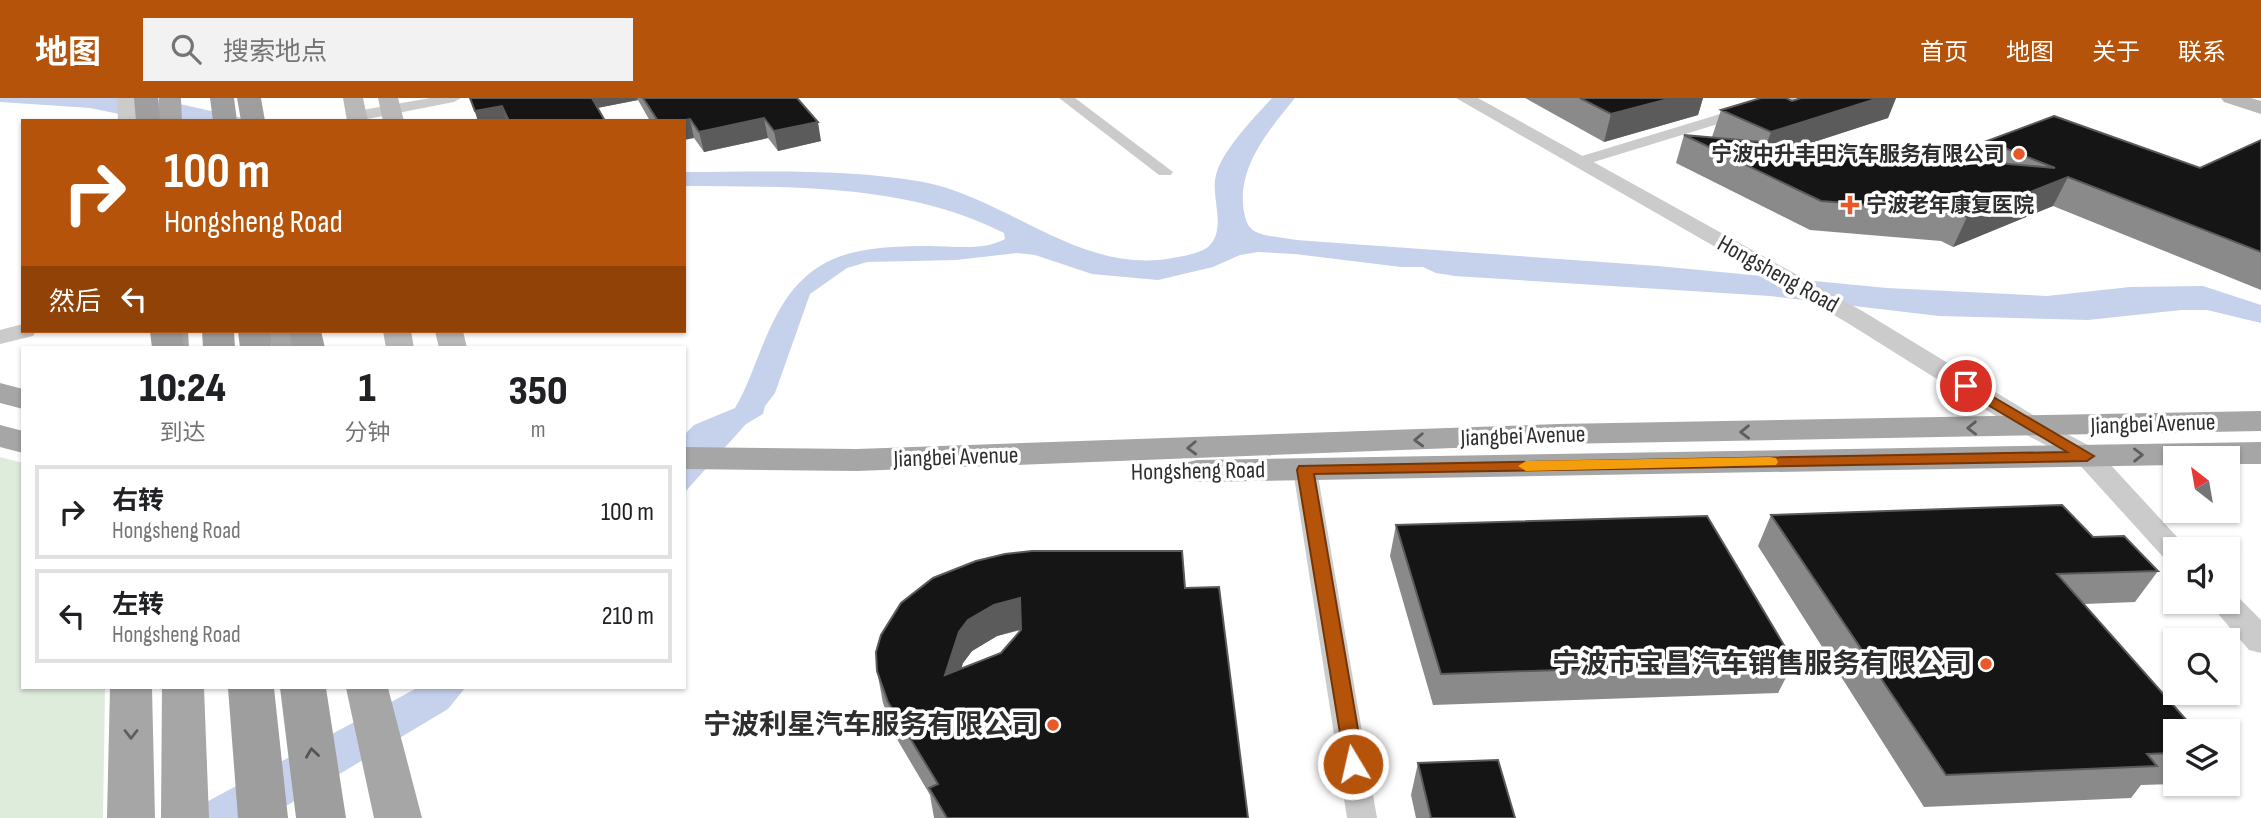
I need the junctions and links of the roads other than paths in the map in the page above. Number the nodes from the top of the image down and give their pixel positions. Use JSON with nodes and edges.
{"nodes":[{"id":1,"x":127,"y":98,"type":"edge"},
{"id":2,"x":146,"y":98,"type":"edge"},
{"id":3,"x":170,"y":98,"type":"edge"},
{"id":4,"x":206,"y":98,"type":"edge"},
{"id":5,"x":222,"y":98,"type":"edge"},
{"id":6,"x":248,"y":98,"type":"edge"},
{"id":7,"x":454,"y":98,"type":"edge"},
{"id":8,"x":1066,"y":98,"type":"edge"},
{"id":9,"x":1465,"y":98,"type":"edge"},
{"id":10,"x":1787,"y":98,"type":"edge"},
{"id":11,"x":2231,"y":98,"type":"edge"},
{"id":12,"x":389,"y":107,"type":"edge"},
{"id":13,"x":2261,"y":108,"type":"edge"},
{"id":14,"x":355,"y":109,"type":"edge"},
{"id":15,"x":127,"y":119,"type":"edge"},
{"id":16,"x":148,"y":119,"type":"edge"},
{"id":17,"x":170,"y":119,"type":"edge"},
{"id":18,"x":206,"y":119,"type":"edge"},
{"id":19,"x":225,"y":119,"type":"edge"},
{"id":20,"x":248,"y":119,"type":"edge"},
{"id":21,"x":253,"y":119,"type":"edge"},
{"id":22,"x":1578,"y":162,"type":"junction"},
{"id":23,"x":1165,"y":172,"type":"dead end"},
{"id":24,"x":21,"y":332,"type":"edge"},
{"id":25,"x":0,"y":337,"type":"edge"},
{"id":26,"x":0,"y":393,"type":"edge"},
{"id":27,"x":21,"y":398,"type":"edge"},
{"id":28,"x":2261,"y":421,"type":"edge"},
{"id":29,"x":2033,"y":427,"type":"junction"},
{"id":30,"x":0,"y":436,"type":"edge"},
{"id":31,"x":21,"y":441,"type":"edge"},
{"id":32,"x":2261,"y":453,"type":"edge"},
{"id":33,"x":2087,"y":456,"type":"junction"},
{"id":34,"x":686,"y":458,"type":"edge"},
{"id":35,"x":778,"y":469,"type":"junction"},
{"id":36,"x":1305,"y":470,"type":"junction"},
{"id":37,"x":686,"y":479,"type":"edge"},
{"id":38,"x":2163,"y":538,"type":"edge"},
{"id":39,"x":2235,"y":614,"type":"edge"},
{"id":40,"x":2261,"y":641,"type":"edge"},
{"id":41,"x":131,"y":689,"type":"edge"},
{"id":42,"x":183,"y":689,"type":"edge"},
{"id":43,"x":251,"y":689,"type":"edge"},
{"id":44,"x":303,"y":689,"type":"edge"},
{"id":45,"x":369,"y":698,"type":"edge"},
{"id":46,"x":131,"y":799,"type":"edge"},
{"id":47,"x":397,"y":814,"type":"edge"},
{"id":48,"x":185,"y":818,"type":"edge"},
{"id":49,"x":263,"y":818,"type":"edge"},
{"id":50,"x":321,"y":818,"type":"edge"},
{"id":51,"x":1362,"y":818,"type":"edge"}],
"edges":[{"from":1,"to":15,"type":"street"},
{"from":2,"to":16,"type":"highway"},
{"from":3,"to":17,"type":"main road"},
{"from":4,"to":18,"type":"highway"},
{"from":5,"to":19,"type":"highway"},
{"from":6,"to":20,"type":"main road"},
{"from":6,"to":21,"type":"highway"},
{"from":7,"to":12,"type":"street"},
{"from":8,"to":23,"type":"street"},
{"from":9,"to":22,"type":"street","name":"Hongsheng Road"},
{"from":10,"to":22,"type":"street"},
{"from":11,"to":13,"type":"main road"},
{"from":12,"to":14,"type":"street"},
{"from":22,"to":29,"type":"street","name":"Hongsheng Road"},
{"from":24,"to":25,"type":"street"},
{"from":26,"to":27,"type":"main road"},
{"from":28,"to":29,"type":"main road","name":"Jiangbei Avenue"},
{"from":29,"to":33,"type":"street","name":"Hongsheng Road"},
{"from":29,"to":35,"type":"main road","name":"Jiangbei Avenue","one_way":true},
{"from":30,"to":31,"type":"main road"},
{"from":33,"to":32,"type":"main road","name":"Hongsheng Road","one_way":true},
{"from":33,"to":36,"type":"main road","name":"Hongsheng Road"},
{"from":33,"to":38,"type":"street"},
{"from":34,"to":35,"type":"main road"},
{"from":35,"to":36,"type":"main road","name":"Hongsheng Road"},
{"from":35,"to":37,"type":"main road"},
{"from":36,"to":51,"type":"street"},
{"from":39,"to":40,"type":"street"},
{"from":41,"to":46,"type":"main road","one_way":true},
{"from":42,"to":48,"type":"main road"},
{"from":43,"to":49,"type":"highway"},
{"from":50,"to":44,"type":"highway","one_way":true},
{"from":45,"to":47,"type":"main road"}]}
